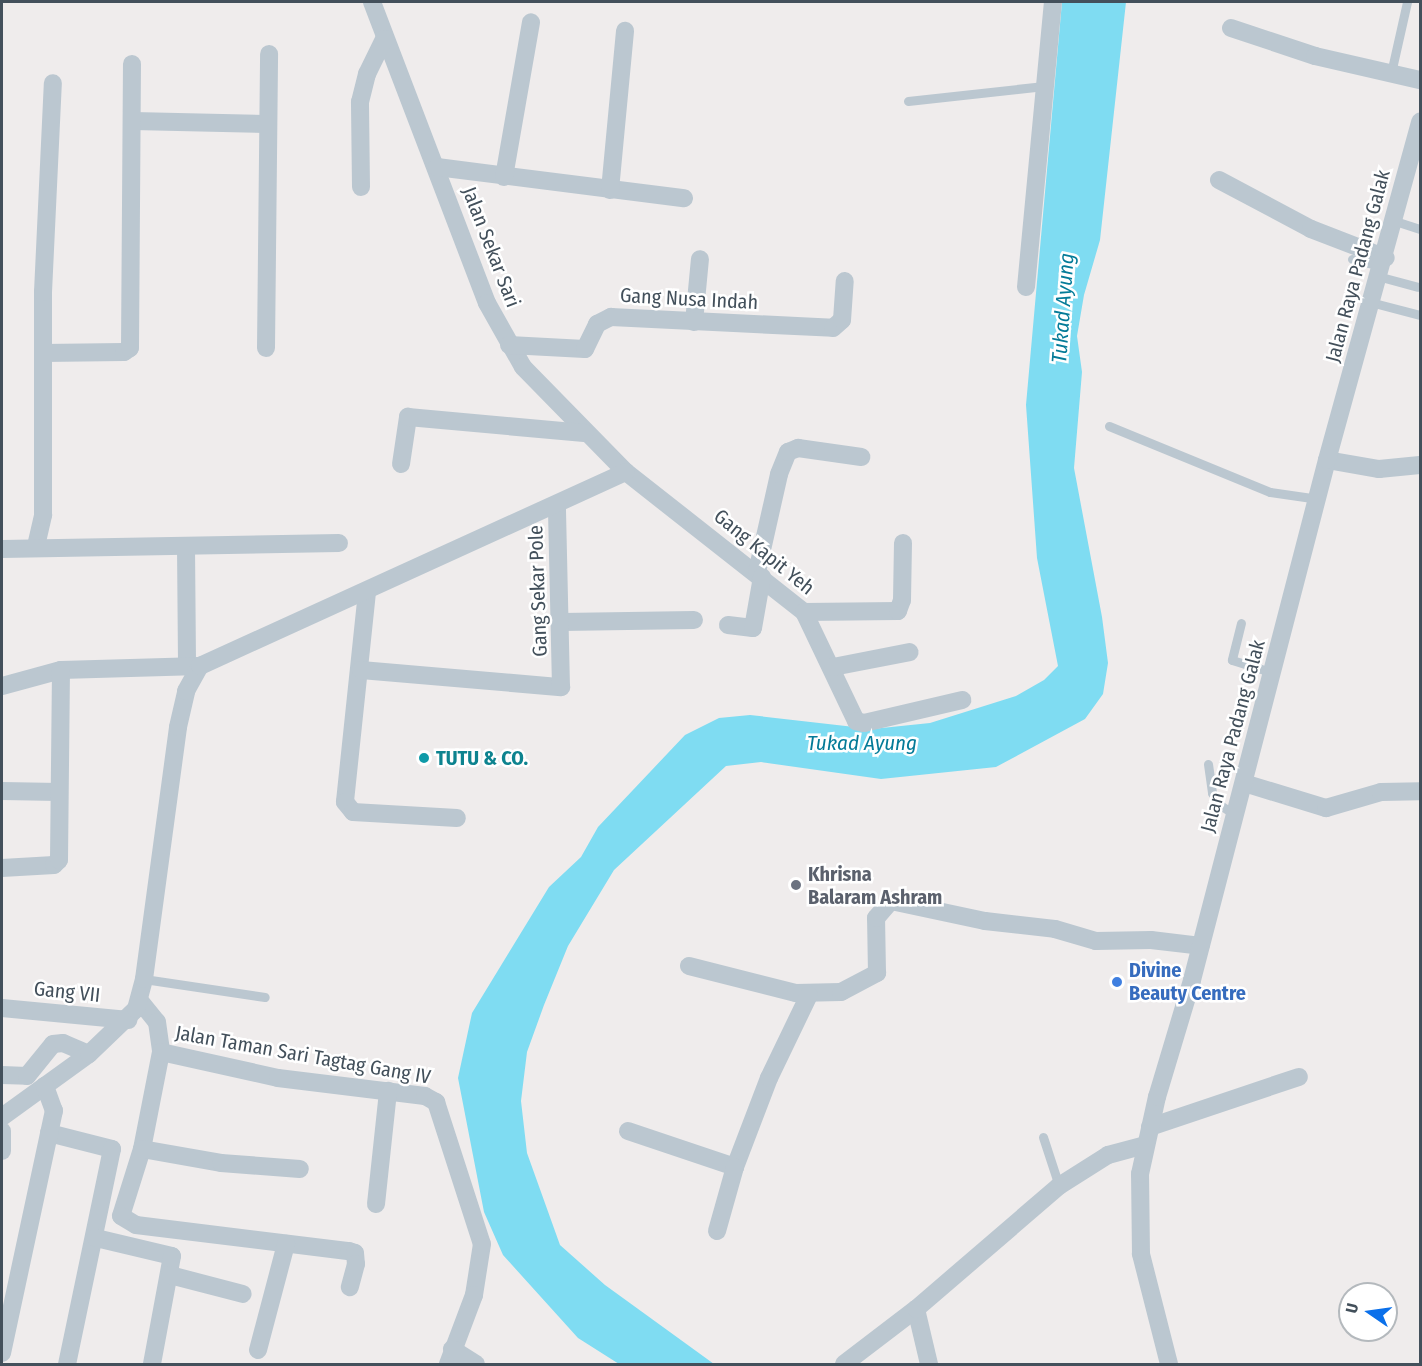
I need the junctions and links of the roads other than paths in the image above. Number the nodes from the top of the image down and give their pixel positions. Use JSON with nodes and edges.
{"nodes":[{"id":1,"x":372,"y":2,"type":"edge"},
{"id":2,"x":1053,"y":2,"type":"edge"},
{"id":3,"x":1407,"y":2,"type":"edge"},
{"id":4,"x":531,"y":22,"type":"dead end"},
{"id":5,"x":1231,"y":28,"type":"dead end"},
{"id":6,"x":625,"y":31,"type":"dead end"},
{"id":7,"x":384,"y":39,"type":"junction"},
{"id":8,"x":269,"y":54,"type":"dead end"},
{"id":9,"x":132,"y":64,"type":"dead end"},
{"id":10,"x":1391,"y":73,"type":"junction"},
{"id":11,"x":1420,"y":80,"type":"edge"},
{"id":12,"x":53,"y":82,"type":"dead end"},
{"id":13,"x":1044,"y":86,"type":"junction"},
{"id":14,"x":908,"y":101,"type":"dead end"},
{"id":15,"x":133,"y":121,"type":"junction"},
{"id":16,"x":1420,"y":122,"type":"edge"},
{"id":17,"x":267,"y":124,"type":"junction"},
{"id":18,"x":437,"y":167,"type":"junction"},
{"id":19,"x":504,"y":177,"type":"junction"},
{"id":20,"x":1219,"y":180,"type":"dead end"},
{"id":21,"x":361,"y":187,"type":"dead end"},
{"id":22,"x":610,"y":190,"type":"junction"},
{"id":23,"x":684,"y":198,"type":"dead end"},
{"id":24,"x":1395,"y":221,"type":"junction"},
{"id":25,"x":1420,"y":229,"type":"edge"},
{"id":26,"x":1352,"y":259,"type":"dead end"},
{"id":27,"x":700,"y":260,"type":"dead end"},
{"id":28,"x":1383,"y":267,"type":"junction"},
{"id":29,"x":845,"y":281,"type":"dead end"},
{"id":30,"x":1026,"y":287,"type":"dead end"},
{"id":31,"x":1418,"y":287,"type":"dead end"},
{"id":32,"x":1374,"y":303,"type":"junction"},
{"id":33,"x":1420,"y":315,"type":"edge"},
{"id":34,"x":694,"y":322,"type":"junction"},
{"id":35,"x":509,"y":345,"type":"junction"},
{"id":36,"x":266,"y":348,"type":"dead end"},
{"id":37,"x":43,"y":353,"type":"junction"},
{"id":38,"x":1109,"y":426,"type":"dead end"},
{"id":39,"x":584,"y":433,"type":"junction"},
{"id":40,"x":861,"y":457,"type":"dead end"},
{"id":41,"x":1328,"y":459,"type":"junction"},
{"id":42,"x":401,"y":464,"type":"dead end"},
{"id":43,"x":1420,"y":465,"type":"edge"},
{"id":44,"x":626,"y":472,"type":"junction"},
{"id":45,"x":1318,"y":499,"type":"junction"},
{"id":46,"x":557,"y":506,"type":"junction"},
{"id":47,"x":339,"y":543,"type":"dead end"},
{"id":48,"x":903,"y":543,"type":"dead end"},
{"id":49,"x":36,"y":546,"type":"junction"},
{"id":50,"x":186,"y":548,"type":"junction"},
{"id":51,"x":2,"y":549,"type":"edge"},
{"id":52,"x":760,"y":574,"type":"junction"},
{"id":53,"x":368,"y":592,"type":"junction"},
{"id":54,"x":804,"y":612,"type":"junction"},
{"id":55,"x":694,"y":620,"type":"dead end"},
{"id":56,"x":562,"y":622,"type":"junction"},
{"id":57,"x":1241,"y":623,"type":"dead end"},
{"id":58,"x":728,"y":625,"type":"dead end"},
{"id":59,"x":910,"y":652,"type":"dead end"},
{"id":60,"x":193,"y":666,"type":"junction"},
{"id":61,"x":833,"y":666,"type":"junction"},
{"id":62,"x":61,"y":670,"type":"junction"},
{"id":63,"x":361,"y":670,"type":"junction"},
{"id":64,"x":1274,"y":672,"type":"junction"},
{"id":65,"x":2,"y":686,"type":"edge"},
{"id":66,"x":962,"y":700,"type":"dead end"},
{"id":67,"x":1208,"y":764,"type":"dead end"},
{"id":68,"x":1244,"y":783,"type":"junction"},
{"id":69,"x":2,"y":791,"type":"edge"},
{"id":70,"x":1420,"y":791,"type":"edge"},
{"id":71,"x":59,"y":792,"type":"junction"},
{"id":72,"x":1234,"y":814,"type":"junction"},
{"id":73,"x":457,"y":818,"type":"dead end"},
{"id":74,"x":2,"y":868,"type":"edge"},
{"id":75,"x":1201,"y":946,"type":"junction"},
{"id":76,"x":689,"y":966,"type":"dead end"},
{"id":77,"x":144,"y":979,"type":"junction"},
{"id":78,"x":809,"y":995,"type":"junction"},
{"id":79,"x":265,"y":997,"type":"dead end"},
{"id":80,"x":139,"y":1000,"type":"junction"},
{"id":81,"x":2,"y":1008,"type":"edge"},
{"id":82,"x":128,"y":1020,"type":"junction"},
{"id":83,"x":161,"y":1052,"type":"junction"},
{"id":84,"x":89,"y":1054,"type":"junction"},
{"id":85,"x":2,"y":1075,"type":"edge"},
{"id":86,"x":1299,"y":1077,"type":"dead end"},
{"id":87,"x":45,"y":1086,"type":"junction"},
{"id":88,"x":388,"y":1091,"type":"junction"},
{"id":89,"x":2,"y":1117,"type":"edge"},
{"id":90,"x":2,"y":1131,"type":"edge"},
{"id":91,"x":628,"y":1131,"type":"dead end"},
{"id":92,"x":49,"y":1133,"type":"junction"},
{"id":93,"x":1148,"y":1136,"type":"junction"},
{"id":94,"x":1043,"y":1137,"type":"dead end"},
{"id":95,"x":142,"y":1149,"type":"junction"},
{"id":96,"x":2,"y":1151,"type":"edge"},
{"id":97,"x":735,"y":1167,"type":"junction"},
{"id":98,"x":300,"y":1169,"type":"dead end"},
{"id":99,"x":1059,"y":1186,"type":"junction"},
{"id":100,"x":376,"y":1204,"type":"dead end"},
{"id":101,"x":717,"y":1231,"type":"dead end"},
{"id":102,"x":96,"y":1238,"type":"junction"},
{"id":103,"x":286,"y":1244,"type":"junction"},
{"id":104,"x":170,"y":1275,"type":"junction"},
{"id":105,"x":350,"y":1287,"type":"dead end"},
{"id":106,"x":243,"y":1294,"type":"dead end"},
{"id":107,"x":916,"y":1310,"type":"junction"},
{"id":108,"x":258,"y":1350,"type":"dead end"},
{"id":109,"x":2,"y":1353,"type":"edge"},
{"id":110,"x":450,"y":1357,"type":"edge"},
{"id":111,"x":67,"y":1365,"type":"edge"},
{"id":112,"x":152,"y":1365,"type":"edge"},
{"id":113,"x":476,"y":1365,"type":"edge"},
{"id":114,"x":844,"y":1365,"type":"edge"},
{"id":115,"x":929,"y":1365,"type":"edge"},
{"id":116,"x":1169,"y":1365,"type":"edge"}],
"edges":[{"from":1,"to":7,"type":"street","name":"Jalan Sekar Sari"},
{"from":2,"to":13,"type":"street"},
{"from":3,"to":10,"type":"lane"},
{"from":4,"to":19,"type":"street"},
{"from":5,"to":10,"type":"street"},
{"from":6,"to":22,"type":"street"},
{"from":7,"to":18,"type":"street","name":"Jalan Sekar Sari"},
{"from":7,"to":21,"type":"street"},
{"from":8,"to":17,"type":"street"},
{"from":9,"to":15,"type":"street"},
{"from":10,"to":11,"type":"street"},
{"from":12,"to":37,"type":"street"},
{"from":13,"to":14,"type":"lane"},
{"from":13,"to":30,"type":"street"},
{"from":15,"to":17,"type":"street"},
{"from":15,"to":37,"type":"street"},
{"from":16,"to":24,"type":"street","name":"Jalan Raya Padang Galak"},
{"from":17,"to":36,"type":"street"},
{"from":18,"to":19,"type":"street"},
{"from":18,"to":35,"type":"street","name":"Jalan Sekar Sari"},
{"from":19,"to":22,"type":"street"},
{"from":20,"to":28,"type":"street"},
{"from":22,"to":23,"type":"street"},
{"from":24,"to":25,"type":"lane"},
{"from":24,"to":28,"type":"street","name":"Jalan Raya Padang Galak"},
{"from":26,"to":28,"type":"lane"},
{"from":27,"to":34,"type":"street"},
{"from":28,"to":31,"type":"lane"},
{"from":28,"to":32,"type":"street","name":"Jalan Raya Padang Galak"},
{"from":29,"to":34,"type":"street","name":"Gang Nusa Indah"},
{"from":32,"to":33,"type":"lane"},
{"from":32,"to":41,"type":"street","name":"Jalan Raya Padang Galak"},
{"from":34,"to":35,"type":"street","name":"Gang Nusa Indah"},
{"from":35,"to":39,"type":"street","name":"Jalan Sekar Sari"},
{"from":37,"to":49,"type":"street"},
{"from":38,"to":45,"type":"lane"},
{"from":39,"to":42,"type":"street"},
{"from":39,"to":44,"type":"street","name":"Jalan Sekar Sari"},
{"from":40,"to":52,"type":"street"},
{"from":41,"to":43,"type":"street"},
{"from":41,"to":45,"type":"street","name":"Jalan Raya Padang Galak"},
{"from":44,"to":46,"type":"street"},
{"from":44,"to":52,"type":"street","name":"Gang Kapit Yeh"},
{"from":45,"to":64,"type":"street","name":"Jalan Raya Padang Galak"},
{"from":46,"to":53,"type":"street"},
{"from":46,"to":56,"type":"street","name":"Gang Sekar Pole"},
{"from":47,"to":50,"type":"street"},
{"from":48,"to":54,"type":"street"},
{"from":49,"to":50,"type":"street"},
{"from":49,"to":51,"type":"street"},
{"from":50,"to":60,"type":"street"},
{"from":52,"to":54,"type":"street","name":"Gang Kapit Yeh"},
{"from":52,"to":58,"type":"street"},
{"from":53,"to":60,"type":"street"},
{"from":53,"to":63,"type":"street"},
{"from":54,"to":61,"type":"street","name":"Gang Kapit Yeh"},
{"from":55,"to":56,"type":"street"},
{"from":56,"to":63,"type":"street","name":"Gang Sekar Pole"},
{"from":57,"to":64,"type":"lane"},
{"from":59,"to":61,"type":"street"},
{"from":60,"to":62,"type":"street"},
{"from":60,"to":77,"type":"street"},
{"from":61,"to":66,"type":"street","name":"Gang Kapit Yeh"},
{"from":62,"to":65,"type":"street"},
{"from":62,"to":71,"type":"street"},
{"from":63,"to":73,"type":"street"},
{"from":64,"to":68,"type":"street","name":"Jalan Raya Padang Galak"},
{"from":67,"to":72,"type":"lane"},
{"from":68,"to":70,"type":"street"},
{"from":68,"to":72,"type":"street","name":"Jalan Raya Padang Galak"},
{"from":69,"to":71,"type":"street"},
{"from":71,"to":74,"type":"street"},
{"from":72,"to":75,"type":"street","name":"Jalan Raya Padang Galak"},
{"from":75,"to":78,"type":"street"},
{"from":75,"to":93,"type":"street","name":"Jalan Raya Padang Galak"},
{"from":76,"to":78,"type":"street"},
{"from":77,"to":79,"type":"lane"},
{"from":77,"to":80,"type":"street"},
{"from":78,"to":97,"type":"street"},
{"from":80,"to":82,"type":"street"},
{"from":80,"to":83,"type":"street","name":"Jalan Taman Sari Tagtag Gang IV"},
{"from":81,"to":82,"type":"street","name":"Gang VII"},
{"from":82,"to":84,"type":"street"},
{"from":83,"to":88,"type":"street","name":"Jalan Taman Sari Tagtag Gang IV"},
{"from":83,"to":95,"type":"street"},
{"from":84,"to":85,"type":"street"},
{"from":84,"to":87,"type":"street"},
{"from":86,"to":93,"type":"street"},
{"from":87,"to":89,"type":"street"},
{"from":87,"to":92,"type":"street"},
{"from":88,"to":100,"type":"street"},
{"from":88,"to":110,"type":"street","name":"Jalan Taman Sari Tagtag Gang IV"},
{"from":90,"to":96,"type":"street"},
{"from":91,"to":97,"type":"street"},
{"from":92,"to":102,"type":"street"},
{"from":92,"to":109,"type":"street"},
{"from":93,"to":99,"type":"street"},
{"from":93,"to":116,"type":"street","name":"Jalan Raya Padang Galak"},
{"from":94,"to":99,"type":"lane"},
{"from":95,"to":98,"type":"street"},
{"from":95,"to":103,"type":"street"},
{"from":97,"to":101,"type":"street"},
{"from":99,"to":107,"type":"street"},
{"from":102,"to":104,"type":"street"},
{"from":102,"to":111,"type":"street"},
{"from":103,"to":105,"type":"street"},
{"from":103,"to":108,"type":"street"},
{"from":104,"to":106,"type":"street"},
{"from":104,"to":112,"type":"street"},
{"from":107,"to":114,"type":"street"},
{"from":107,"to":115,"type":"street"},
{"from":110,"to":113,"type":"street"}]}
